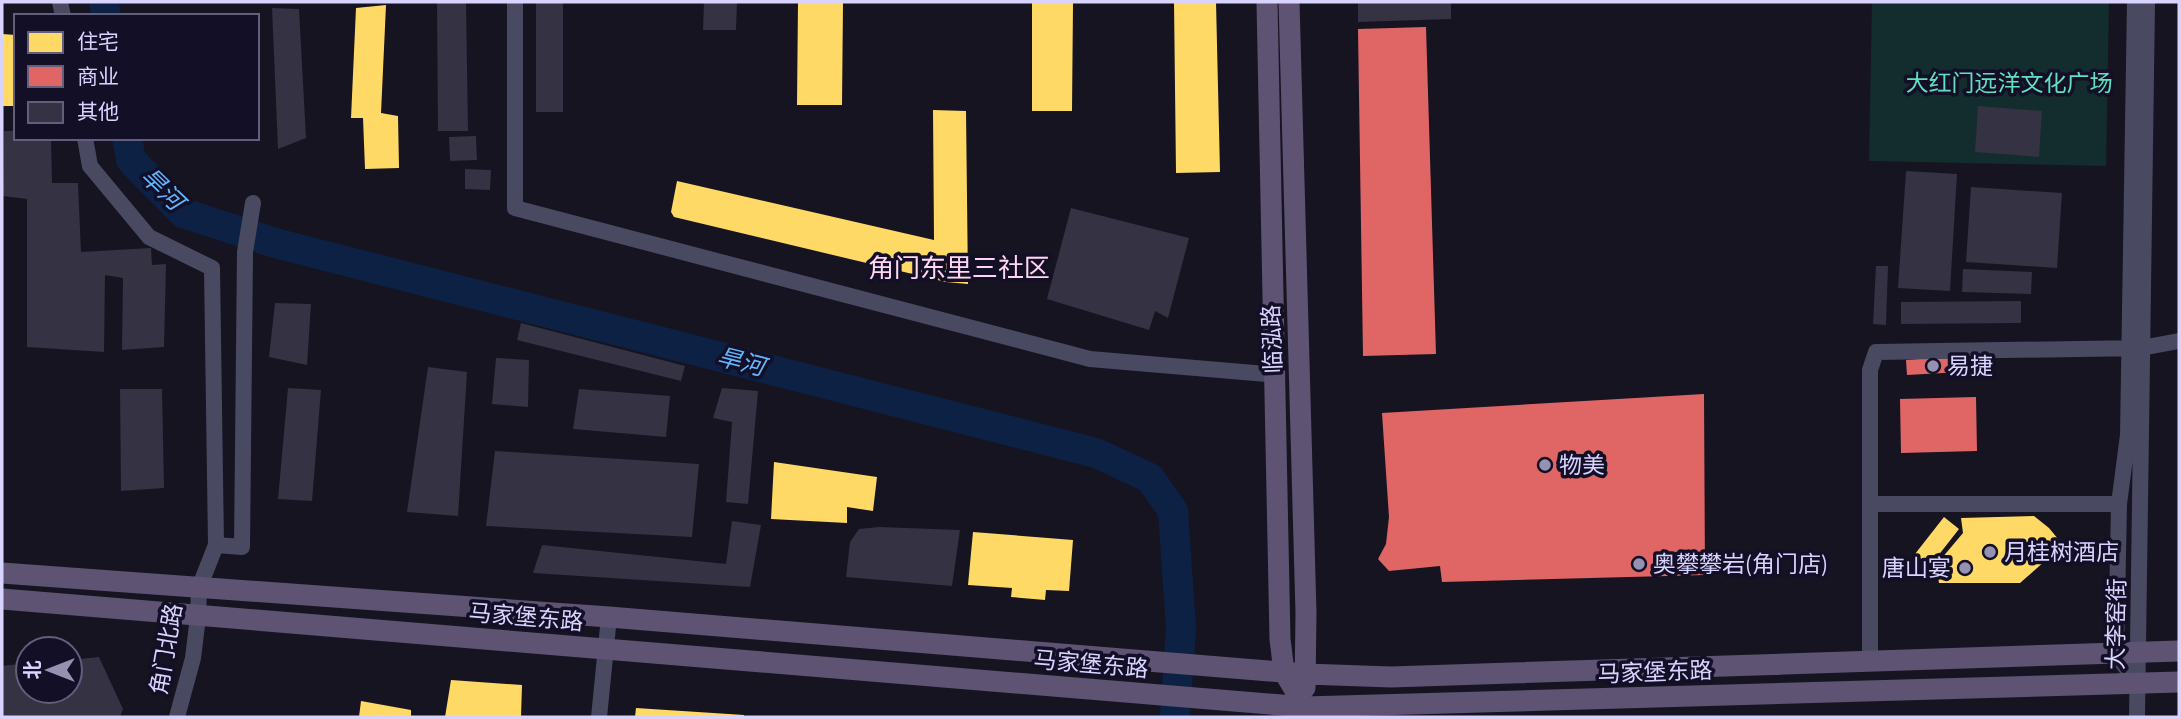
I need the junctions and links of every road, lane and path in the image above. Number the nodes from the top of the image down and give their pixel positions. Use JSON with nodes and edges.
{"nodes":[{"id":1,"x":515,"y":2,"type":"edge"},
{"id":2,"x":1267,"y":2,"type":"edge"},
{"id":3,"x":1289,"y":2,"type":"edge"},
{"id":4,"x":2135,"y":2,"type":"edge"},
{"id":5,"x":2147,"y":2,"type":"edge"},
{"id":6,"x":85,"y":140,"type":"edge"},
{"id":7,"x":253,"y":203,"type":"dead end"},
{"id":8,"x":2179,"y":341,"type":"edge"},
{"id":9,"x":2136,"y":348,"type":"junction"},
{"id":10,"x":1277,"y":375,"type":"junction"},
{"id":11,"x":1870,"y":504,"type":"junction"},
{"id":12,"x":2119,"y":504,"type":"junction"},
{"id":13,"x":216,"y":545,"type":"junction"},
{"id":14,"x":2,"y":573,"type":"edge"},
{"id":15,"x":199,"y":588,"type":"junction"},
{"id":16,"x":2,"y":600,"type":"edge"},
{"id":17,"x":198,"y":617,"type":"junction"},
{"id":18,"x":609,"y":617,"type":"junction"},
{"id":19,"x":606,"y":649,"type":"junction"},
{"id":20,"x":2179,"y":651,"type":"edge"},
{"id":21,"x":2138,"y":653,"type":"junction"},
{"id":22,"x":2116,"y":654,"type":"junction"},
{"id":23,"x":1870,"y":662,"type":"junction"},
{"id":24,"x":1284,"y":672,"type":"junction"},
{"id":25,"x":1306,"y":674,"type":"junction"},
{"id":26,"x":2179,"y":682,"type":"edge"},
{"id":27,"x":2138,"y":684,"type":"junction"},
{"id":28,"x":1304,"y":712,"type":"edge"},
{"id":29,"x":177,"y":717,"type":"edge"},
{"id":30,"x":599,"y":717,"type":"edge"},
{"id":31,"x":2137,"y":717,"type":"edge"}],
"edges":[{"from":1,"to":10,"type":"street"},
{"from":2,"to":10,"type":"main road","name":"临泓路"},
{"from":3,"to":25,"type":"main road","name":"临泓路"},
{"from":4,"to":9,"type":"street","name":"大李窑街"},
{"from":5,"to":9,"type":"street","name":"大李窑街"},
{"from":6,"to":13,"type":"street"},
{"from":7,"to":13,"type":"street"},
{"from":8,"to":9,"type":"street"},
{"from":9,"to":11,"type":"street"},
{"from":9,"to":12,"type":"street","name":"大李窑街"},
{"from":9,"to":21,"type":"street","name":"大李窑街"},
{"from":10,"to":24,"type":"main road","name":"临泓路"},
{"from":11,"to":12,"type":"street"},
{"from":11,"to":23,"type":"street"},
{"from":12,"to":22,"type":"street","name":"大李窑街"},
{"from":13,"to":15,"type":"street","name":"角门北路"},
{"from":14,"to":15,"type":"main road","name":"马家堡东路"},
{"from":15,"to":17,"type":"street","name":"角门北路"},
{"from":15,"to":18,"type":"main road","name":"马家堡东路"},
{"from":16,"to":17,"type":"main road","name":"马家堡东路"},
{"from":17,"to":19,"type":"main road","name":"马家堡东路"},
{"from":17,"to":29,"type":"street","name":"角门北路"},
{"from":18,"to":19,"type":"street"},
{"from":18,"to":24,"type":"main road","name":"马家堡东路"},
{"from":19,"to":28,"type":"main road","name":"马家堡东路"},
{"from":19,"to":30,"type":"street"},
{"from":20,"to":21,"type":"main road","name":"马家堡东路"},
{"from":21,"to":22,"type":"main road","name":"马家堡东路"},
{"from":21,"to":27,"type":"street","name":"大李窑街"},
{"from":22,"to":23,"type":"main road","name":"马家堡东路"},
{"from":22,"to":27,"type":"street","name":"大李窑街"},
{"from":23,"to":25,"type":"main road","name":"马家堡东路"},
{"from":24,"to":25,"type":"main road","name":"马家堡东路"},
{"from":24,"to":28,"type":"main road"},
{"from":25,"to":28,"type":"main road","name":"临泓路"},
{"from":26,"to":27,"type":"main road","name":"马家堡东路"},
{"from":27,"to":28,"type":"main road","name":"马家堡东路"},
{"from":27,"to":31,"type":"street"}]}
